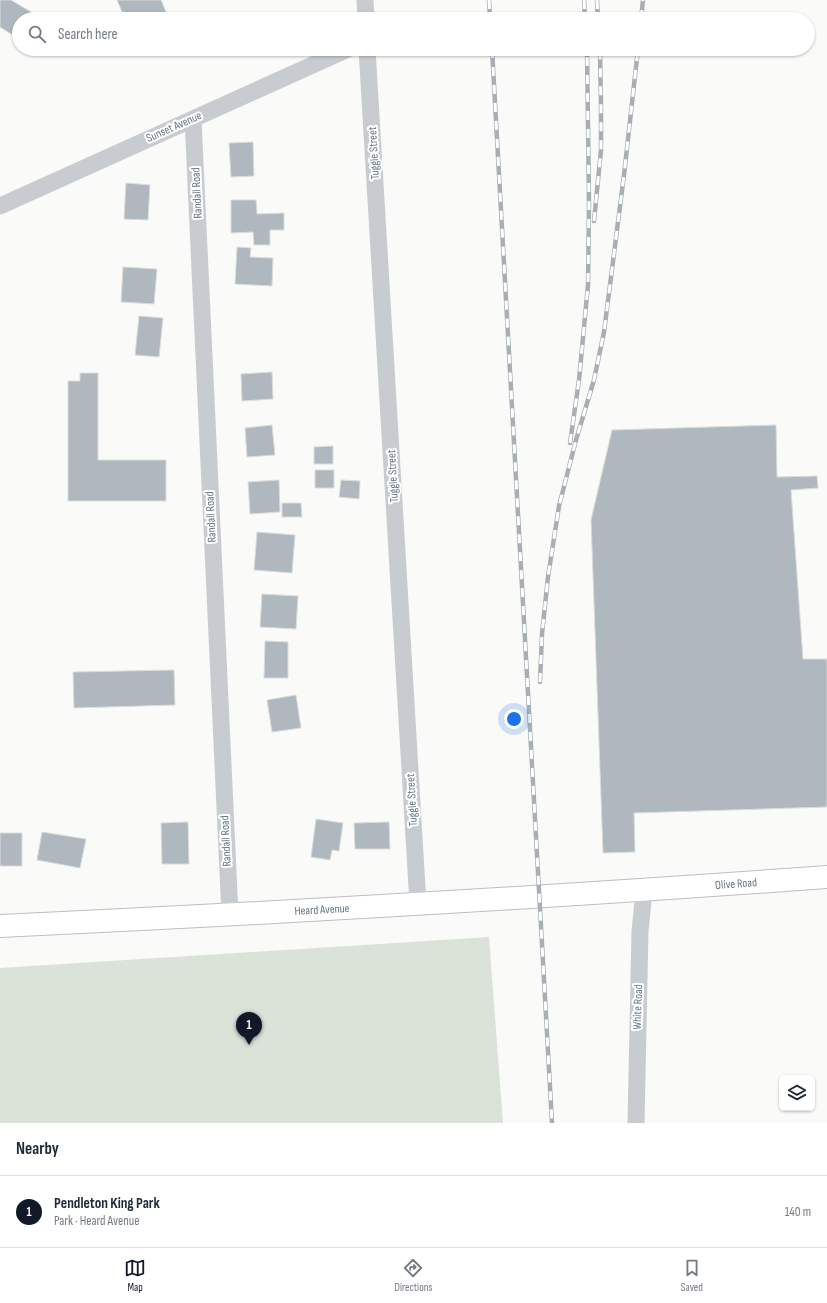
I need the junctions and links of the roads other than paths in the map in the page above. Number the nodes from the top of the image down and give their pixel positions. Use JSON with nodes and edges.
{"nodes":[{"id":1,"x":365,"y":0,"type":"edge"},
{"id":2,"x":366,"y":12,"type":"edge"},
{"id":3,"x":332,"y":56,"type":"edge"},
{"id":4,"x":368,"y":56,"type":"edge"},
{"id":5,"x":193,"y":119,"type":"junction"},
{"id":6,"x":0,"y":206,"type":"edge"},
{"id":7,"x":827,"y":877,"type":"edge"},
{"id":8,"x":644,"y":891,"type":"junction"},
{"id":9,"x":418,"y":904,"type":"junction"},
{"id":10,"x":230,"y":915,"type":"junction"},
{"id":11,"x":0,"y":926,"type":"edge"},
{"id":12,"x":636,"y":1123,"type":"edge"}],
"edges":[{"from":1,"to":2,"type":"street"},
{"from":3,"to":5,"type":"street","name":"Sunset Avenue"},
{"from":4,"to":9,"type":"street","name":"Tuggle Street"},
{"from":5,"to":6,"type":"street","name":"Sunset Avenue"},
{"from":5,"to":10,"type":"street","name":"Randall Road"},
{"from":7,"to":8,"type":"street","name":"Olive Road"},
{"from":8,"to":9,"type":"street","name":"Heard Avenue"},
{"from":8,"to":12,"type":"street","name":"White Road"},
{"from":9,"to":10,"type":"street","name":"Heard Avenue"},
{"from":10,"to":11,"type":"street","name":"Heard Avenue"}]}
